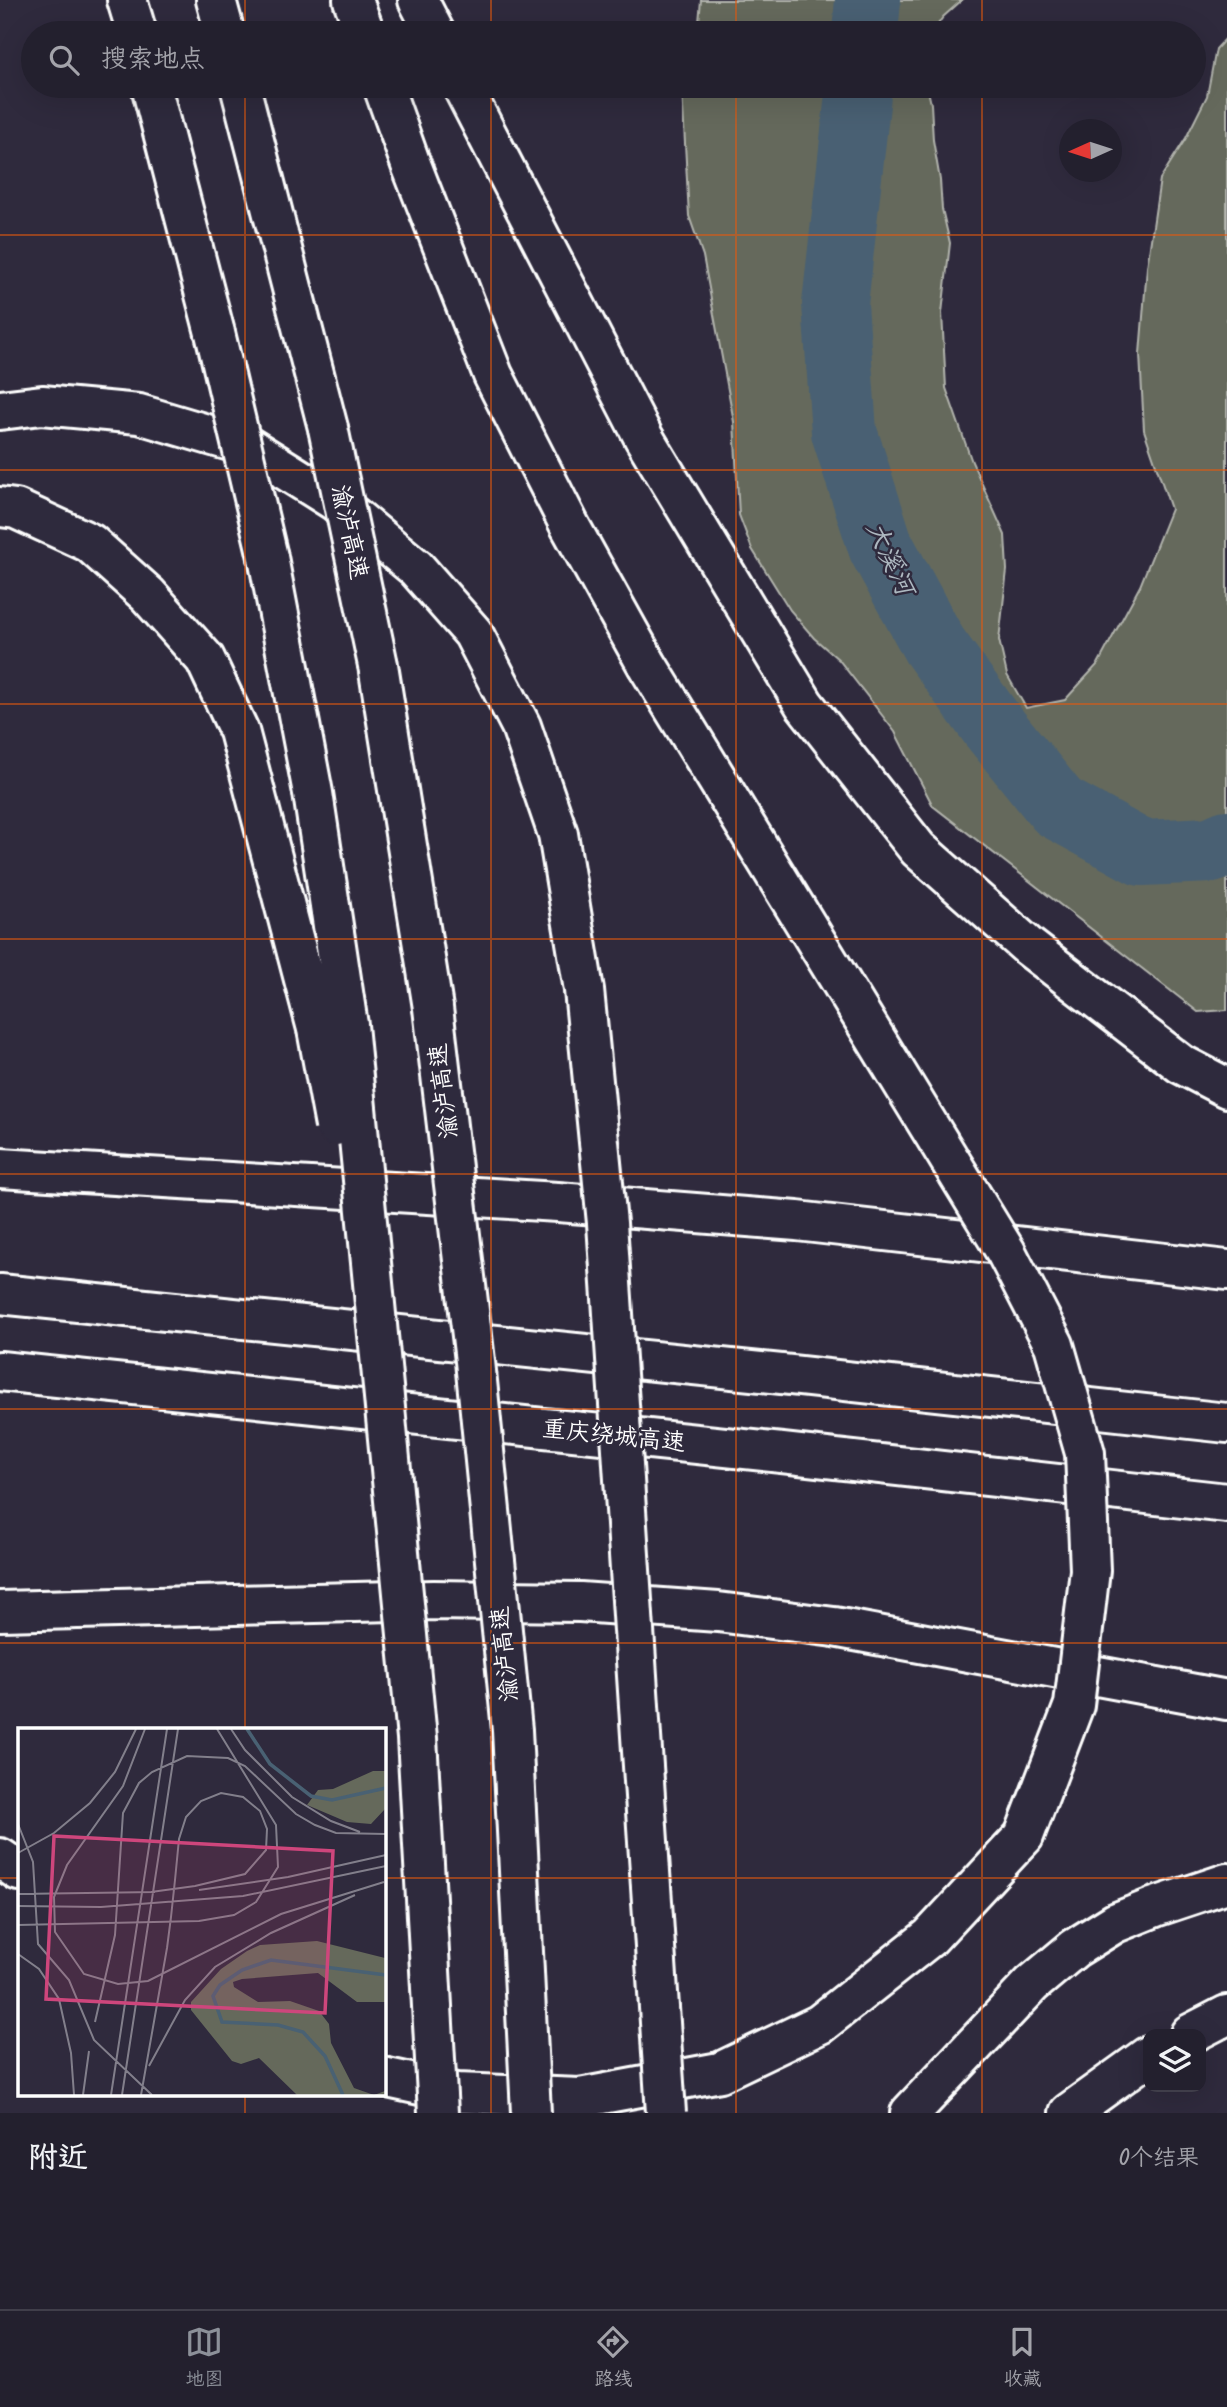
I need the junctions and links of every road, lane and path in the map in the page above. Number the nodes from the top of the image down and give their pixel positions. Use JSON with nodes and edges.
{"nodes":[{"id":1,"x":128,"y":0,"type":"edge"},
{"id":2,"x":216,"y":0,"type":"edge"},
{"id":3,"x":353,"y":0,"type":"edge"},
{"id":4,"x":418,"y":0,"type":"edge"},
{"id":5,"x":134,"y":21,"type":"edge"},
{"id":6,"x":222,"y":21,"type":"edge"},
{"id":7,"x":361,"y":21,"type":"edge"},
{"id":8,"x":429,"y":21,"type":"edge"},
{"id":9,"x":154,"y":98,"type":"edge"},
{"id":10,"x":243,"y":98,"type":"edge"},
{"id":11,"x":387,"y":98,"type":"edge"},
{"id":12,"x":468,"y":98,"type":"edge"},
{"id":13,"x":0,"y":410,"type":"edge"},
{"id":14,"x":0,"y":507,"type":"edge"},
{"id":15,"x":333,"y":1027,"type":"junction"},
{"id":16,"x":1227,"y":1088,"type":"edge"},
{"id":17,"x":0,"y":1168,"type":"edge"},
{"id":18,"x":1227,"y":1270,"type":"edge"},
{"id":19,"x":0,"y":1294,"type":"edge"},
{"id":20,"x":0,"y":1371,"type":"edge"},
{"id":21,"x":1227,"y":1423,"type":"edge"},
{"id":22,"x":1227,"y":1503,"type":"edge"},
{"id":23,"x":0,"y":1611,"type":"edge"},
{"id":24,"x":1227,"y":1700,"type":"edge"},
{"id":25,"x":0,"y":1858,"type":"edge"},
{"id":26,"x":18,"y":1870,"type":"edge"},
{"id":27,"x":1227,"y":1883,"type":"edge"},
{"id":28,"x":1227,"y":2015,"type":"edge"},
{"id":29,"x":1200,"y":2029,"type":"edge"},
{"id":30,"x":1143,"y":2060,"type":"edge"},
{"id":31,"x":385,"y":2077,"type":"edge"},
{"id":32,"x":438,"y":2113,"type":"edge"},
{"id":33,"x":531,"y":2113,"type":"edge"},
{"id":34,"x":666,"y":2113,"type":"edge"},
{"id":35,"x":910,"y":2113,"type":"edge"},
{"id":36,"x":1069,"y":2113,"type":"edge"}],
"edges":[{"from":1,"to":5,"type":"main road"},
{"from":2,"to":6,"type":"main road"},
{"from":3,"to":7,"type":"main road"},
{"from":4,"to":8,"type":"main road"},
{"from":9,"to":15,"type":"main road","bridge":true},
{"from":10,"to":33,"type":"main road","name":"渝泸高速","bridge":true},
{"from":11,"to":31,"type":"main road","bridge":true},
{"from":12,"to":16,"type":"main road"},
{"from":13,"to":34,"type":"main road","bridge":true},
{"from":14,"to":15,"type":"main road"},
{"from":15,"to":32,"type":"main road","bridge":true},
{"from":17,"to":18,"type":"main road"},
{"from":19,"to":21,"type":"main road"},
{"from":20,"to":22,"type":"main road","name":"重庆绕城高速"},
{"from":23,"to":24,"type":"main road"},
{"from":25,"to":26,"type":"main road"},
{"from":27,"to":35,"type":"main road"},
{"from":28,"to":29,"type":"main road"},
{"from":30,"to":36,"type":"main road"}]}
